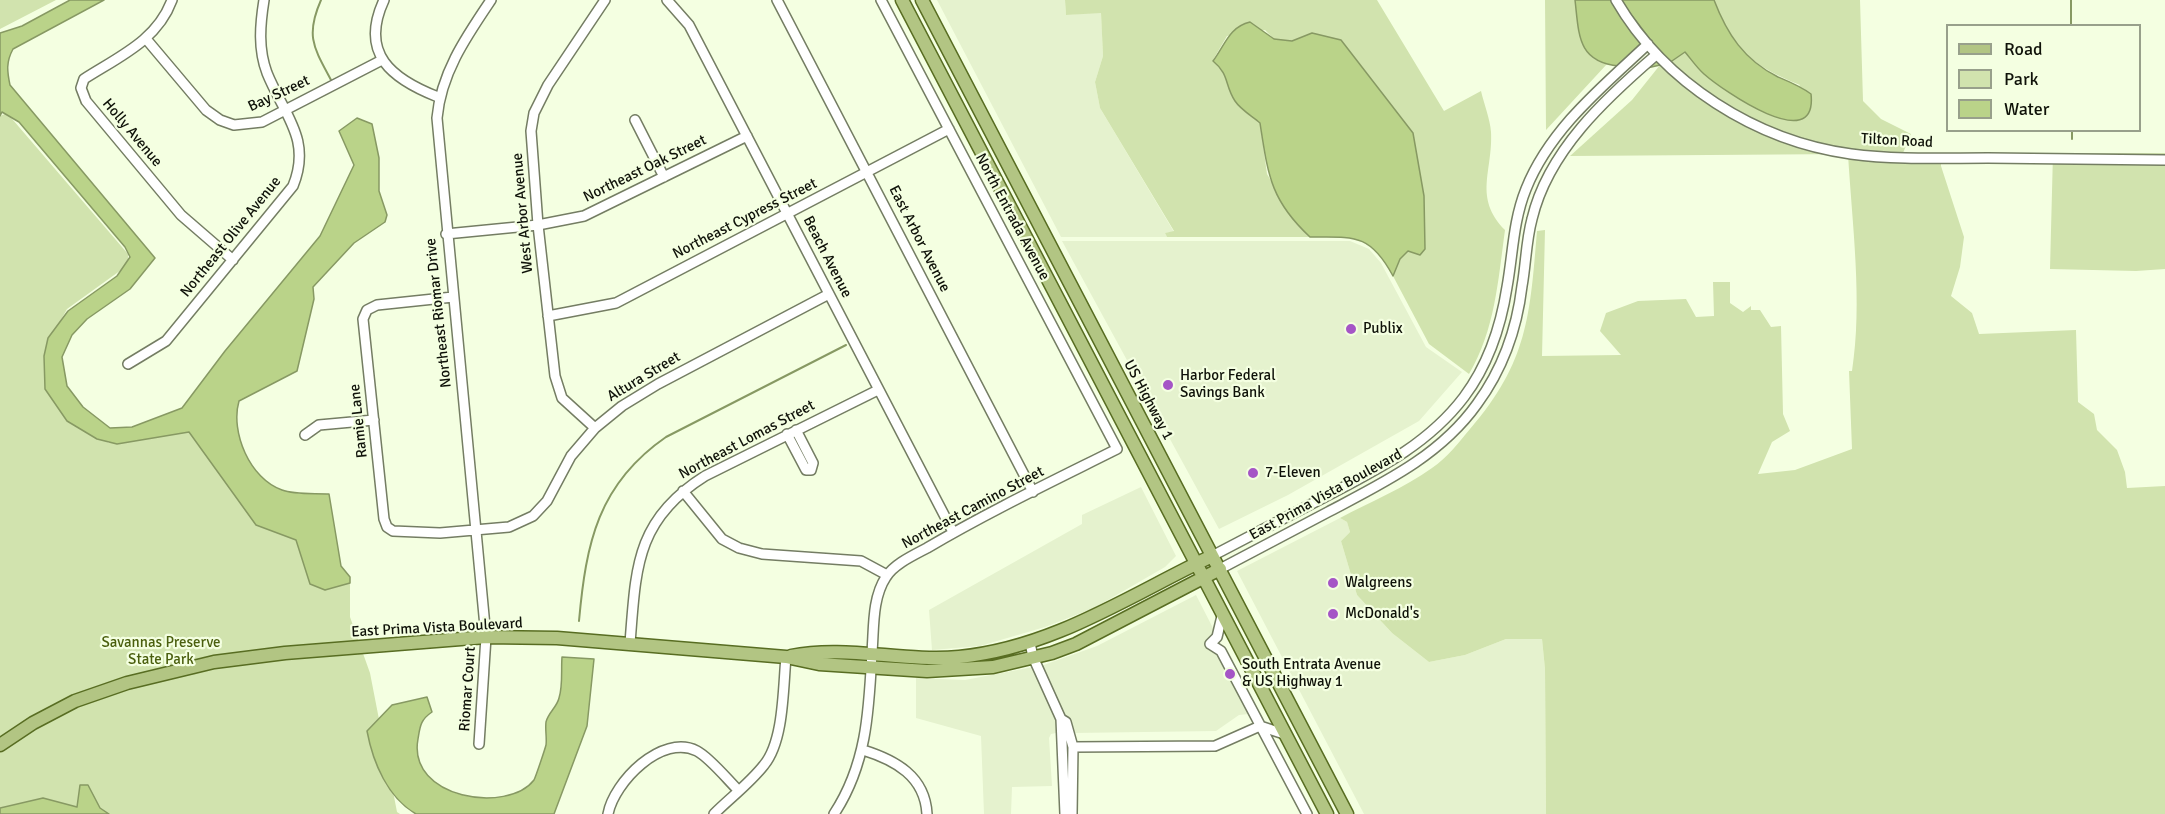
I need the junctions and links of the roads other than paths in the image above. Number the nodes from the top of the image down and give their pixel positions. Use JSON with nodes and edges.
{"nodes":[{"id":1,"x":172,"y":0,"type":"edge"},
{"id":2,"x":264,"y":0,"type":"edge"},
{"id":3,"x":384,"y":0,"type":"edge"},
{"id":4,"x":491,"y":0,"type":"edge"},
{"id":5,"x":605,"y":0,"type":"edge"},
{"id":6,"x":667,"y":0,"type":"edge"},
{"id":7,"x":777,"y":0,"type":"edge"},
{"id":8,"x":881,"y":0,"type":"edge"},
{"id":9,"x":902,"y":0,"type":"edge"},
{"id":10,"x":922,"y":0,"type":"edge"},
{"id":11,"x":1616,"y":0,"type":"edge"},
{"id":12,"x":147,"y":39,"type":"junction"},
{"id":13,"x":1648,"y":44,"type":"junction"},
{"id":14,"x":1656,"y":55,"type":"junction"},
{"id":15,"x":382,"y":60,"type":"junction"},
{"id":16,"x":438,"y":97,"type":"junction"},
{"id":17,"x":285,"y":110,"type":"junction"},
{"id":18,"x":635,"y":120,"type":"dead end"},
{"id":19,"x":949,"y":129,"type":"junction"},
{"id":20,"x":747,"y":136,"type":"junction"},
{"id":21,"x":975,"y":140,"type":"junction"},
{"id":22,"x":1003,"y":154,"type":"junction"},
{"id":23,"x":2165,"y":159,"type":"edge"},
{"id":24,"x":989,"y":166,"type":"junction"},
{"id":25,"x":867,"y":172,"type":"junction"},
{"id":26,"x":664,"y":177,"type":"junction"},
{"id":27,"x":1018,"y":185,"type":"junction"},
{"id":28,"x":1518,"y":213,"type":"junction"},
{"id":29,"x":788,"y":214,"type":"junction"},
{"id":30,"x":1532,"y":217,"type":"junction"},
{"id":31,"x":538,"y":225,"type":"junction"},
{"id":32,"x":447,"y":234,"type":"junction"},
{"id":33,"x":233,"y":260,"type":"junction"},
{"id":34,"x":829,"y":294,"type":"junction"},
{"id":35,"x":453,"y":297,"type":"junction"},
{"id":36,"x":548,"y":316,"type":"junction"},
{"id":37,"x":128,"y":364,"type":"dead end"},
{"id":38,"x":878,"y":390,"type":"junction"},
{"id":39,"x":374,"y":420,"type":"junction"},
{"id":40,"x":595,"y":429,"type":"junction"},
{"id":41,"x":305,"y":435,"type":"dead end"},
{"id":42,"x":1116,"y":448,"type":"joint"},
{"id":43,"x":683,"y":491,"type":"junction"},
{"id":44,"x":1033,"y":492,"type":"junction"},
{"id":45,"x":476,"y":531,"type":"junction"},
{"id":46,"x":953,"y":532,"type":"junction"},
{"id":47,"x":1212,"y":556,"type":"junction"},
{"id":48,"x":1194,"y":564,"type":"junction"},
{"id":49,"x":1220,"y":569,"type":"junction"},
{"id":50,"x":887,"y":575,"type":"junction"},
{"id":51,"x":1201,"y":578,"type":"junction"},
{"id":52,"x":1222,"y":616,"type":"junction"},
{"id":53,"x":486,"y":637,"type":"junction"},
{"id":54,"x":630,"y":643,"type":"junction"},
{"id":55,"x":1030,"y":643,"type":"junction"},
{"id":56,"x":786,"y":657,"type":"junction"},
{"id":57,"x":1033,"y":657,"type":"junction"},
{"id":58,"x":872,"y":662,"type":"junction"},
{"id":59,"x":1061,"y":719,"type":"junction"},
{"id":60,"x":1260,"y":726,"type":"junction"},
{"id":61,"x":1284,"y":734,"type":"junction"},
{"id":62,"x":479,"y":744,"type":"dead end"},
{"id":63,"x":0,"y":745,"type":"edge"},
{"id":64,"x":1072,"y":747,"type":"junction"},
{"id":65,"x":863,"y":750,"type":"junction"},
{"id":66,"x":738,"y":790,"type":"junction"},
{"id":67,"x":608,"y":814,"type":"edge"},
{"id":68,"x":714,"y":814,"type":"edge"},
{"id":69,"x":834,"y":814,"type":"edge"},
{"id":70,"x":927,"y":814,"type":"edge"},
{"id":71,"x":1065,"y":814,"type":"edge"},
{"id":72,"x":1072,"y":814,"type":"edge"},
{"id":73,"x":1307,"y":814,"type":"edge"},
{"id":74,"x":1327,"y":814,"type":"edge"},
{"id":75,"x":1347,"y":814,"type":"edge"}],
"edges":[{"from":1,"to":12,"type":"street","name":"Holly Avenue"},
{"from":2,"to":17,"type":"street","name":"Northeast Olive Avenue"},
{"from":3,"to":15,"type":"street"},
{"from":4,"to":16,"type":"street","name":"Northeast Riomar Drive"},
{"from":5,"to":31,"type":"street","name":"West Arbor Avenue"},
{"from":6,"to":20,"type":"street","name":"Beach Avenue"},
{"from":7,"to":25,"type":"street","name":"East Arbor Avenue"},
{"from":8,"to":19,"type":"street","name":"North Entrada Avenue"},
{"from":9,"to":21,"type":"main road"},
{"from":10,"to":22,"type":"main road","name":"US Highway 1"},
{"from":11,"to":13,"type":"street","name":"Tilton Road"},
{"from":12,"to":17,"type":"street","name":"Bay Street"},
{"from":12,"to":33,"type":"street","name":"Holly Avenue"},
{"from":13,"to":14,"type":"street","name":"Tilton Road"},
{"from":13,"to":28,"type":"street","name":"East Prima Vista Boulevard"},
{"from":14,"to":23,"type":"street","name":"Tilton Road"},
{"from":14,"to":30,"type":"street","name":"East Prima Vista Boulevard"},
{"from":15,"to":16,"type":"street"},
{"from":15,"to":17,"type":"street","name":"Bay Street"},
{"from":16,"to":32,"type":"street","name":"Northeast Riomar Drive"},
{"from":17,"to":33,"type":"street","name":"Northeast Olive Avenue"},
{"from":18,"to":26,"type":"street"},
{"from":19,"to":25,"type":"street","name":"Northeast Cypress Street"},
{"from":19,"to":42,"type":"street","name":"North Entrada Avenue"},
{"from":20,"to":26,"type":"street","name":"Northeast Oak Street"},
{"from":20,"to":29,"type":"street","name":"Beach Avenue"},
{"from":21,"to":22,"type":"main road"},
{"from":21,"to":24,"type":"main road"},
{"from":22,"to":27,"type":"main road","name":"US Highway 1"},
{"from":24,"to":27,"type":"main road"},
{"from":24,"to":48,"type":"main road"},
{"from":25,"to":29,"type":"street","name":"Northeast Cypress Street"},
{"from":25,"to":44,"type":"street","name":"East Arbor Avenue"},
{"from":26,"to":31,"type":"street","name":"Northeast Oak Street"},
{"from":27,"to":47,"type":"main road","name":"US Highway 1"},
{"from":28,"to":30,"type":"street"},
{"from":28,"to":47,"type":"street","name":"East Prima Vista Boulevard"},
{"from":29,"to":34,"type":"street","name":"Beach Avenue"},
{"from":29,"to":36,"type":"street","name":"Northeast Cypress Street"},
{"from":30,"to":49,"type":"street","name":"East Prima Vista Boulevard"},
{"from":31,"to":32,"type":"street","name":"Northeast Oak Street"},
{"from":31,"to":36,"type":"street","name":"West Arbor Avenue"},
{"from":32,"to":35,"type":"street","name":"Northeast Riomar Drive"},
{"from":33,"to":37,"type":"street","name":"Northeast Olive Avenue"},
{"from":34,"to":38,"type":"street","name":"Beach Avenue"},
{"from":34,"to":40,"type":"street","name":"Altura Street"},
{"from":35,"to":39,"type":"street","name":"Ramie Lane"},
{"from":35,"to":45,"type":"street","name":"Northeast Riomar Drive"},
{"from":36,"to":40,"type":"street","name":"West Arbor Avenue"},
{"from":38,"to":43,"type":"street","name":"Northeast Lomas Street"},
{"from":38,"to":46,"type":"street","name":"Beach Avenue"},
{"from":39,"to":41,"type":"street"},
{"from":39,"to":45,"type":"street","name":"Ramie Lane"},
{"from":40,"to":45,"type":"street","name":"Altura Street"},
{"from":42,"to":44,"type":"street","name":"Northeast Camino Street"},
{"from":43,"to":50,"type":"street"},
{"from":43,"to":54,"type":"street","name":"Northeast Lomas Street"},
{"from":44,"to":46,"type":"street","name":"Northeast Camino Street"},
{"from":45,"to":53,"type":"street","name":"Northeast Riomar Drive"},
{"from":46,"to":50,"type":"street","name":"Northeast Camino Street"},
{"from":47,"to":48,"type":"main road","name":"East Prima Vista Boulevard"},
{"from":47,"to":49,"type":"main road","name":"US Highway 1"},
{"from":48,"to":51,"type":"main road"},
{"from":48,"to":55,"type":"main road","name":"East Prima Vista Boulevard"},
{"from":49,"to":51,"type":"main road","name":"East Prima Vista Boulevard"},
{"from":49,"to":75,"type":"main road","name":"US Highway 1"},
{"from":50,"to":58,"type":"street"},
{"from":51,"to":52,"type":"main road"},
{"from":51,"to":57,"type":"main road","name":"East Prima Vista Boulevard"},
{"from":52,"to":60,"type":"street"},
{"from":52,"to":61,"type":"main road"},
{"from":53,"to":54,"type":"main road","name":"East Prima Vista Boulevard"},
{"from":53,"to":62,"type":"street","name":"Riomar Court"},
{"from":53,"to":63,"type":"main road","name":"East Prima Vista Boulevard"},
{"from":54,"to":56,"type":"main road","name":"East Prima Vista Boulevard"},
{"from":55,"to":57,"type":"street"},
{"from":55,"to":58,"type":"main road","name":"East Prima Vista Boulevard"},
{"from":56,"to":58,"type":"main road","name":"East Prima Vista Boulevard"},
{"from":56,"to":66,"type":"street"},
{"from":57,"to":58,"type":"main road","name":"East Prima Vista Boulevard"},
{"from":57,"to":59,"type":"street"},
{"from":58,"to":65,"type":"street"},
{"from":59,"to":64,"type":"street"},
{"from":59,"to":71,"type":"street"},
{"from":60,"to":61,"type":"street"},
{"from":60,"to":64,"type":"street"},
{"from":60,"to":73,"type":"street"},
{"from":61,"to":74,"type":"main road"},
{"from":64,"to":72,"type":"street"},
{"from":65,"to":69,"type":"street"},
{"from":65,"to":70,"type":"street"},
{"from":66,"to":67,"type":"street"},
{"from":66,"to":68,"type":"street"}]}
